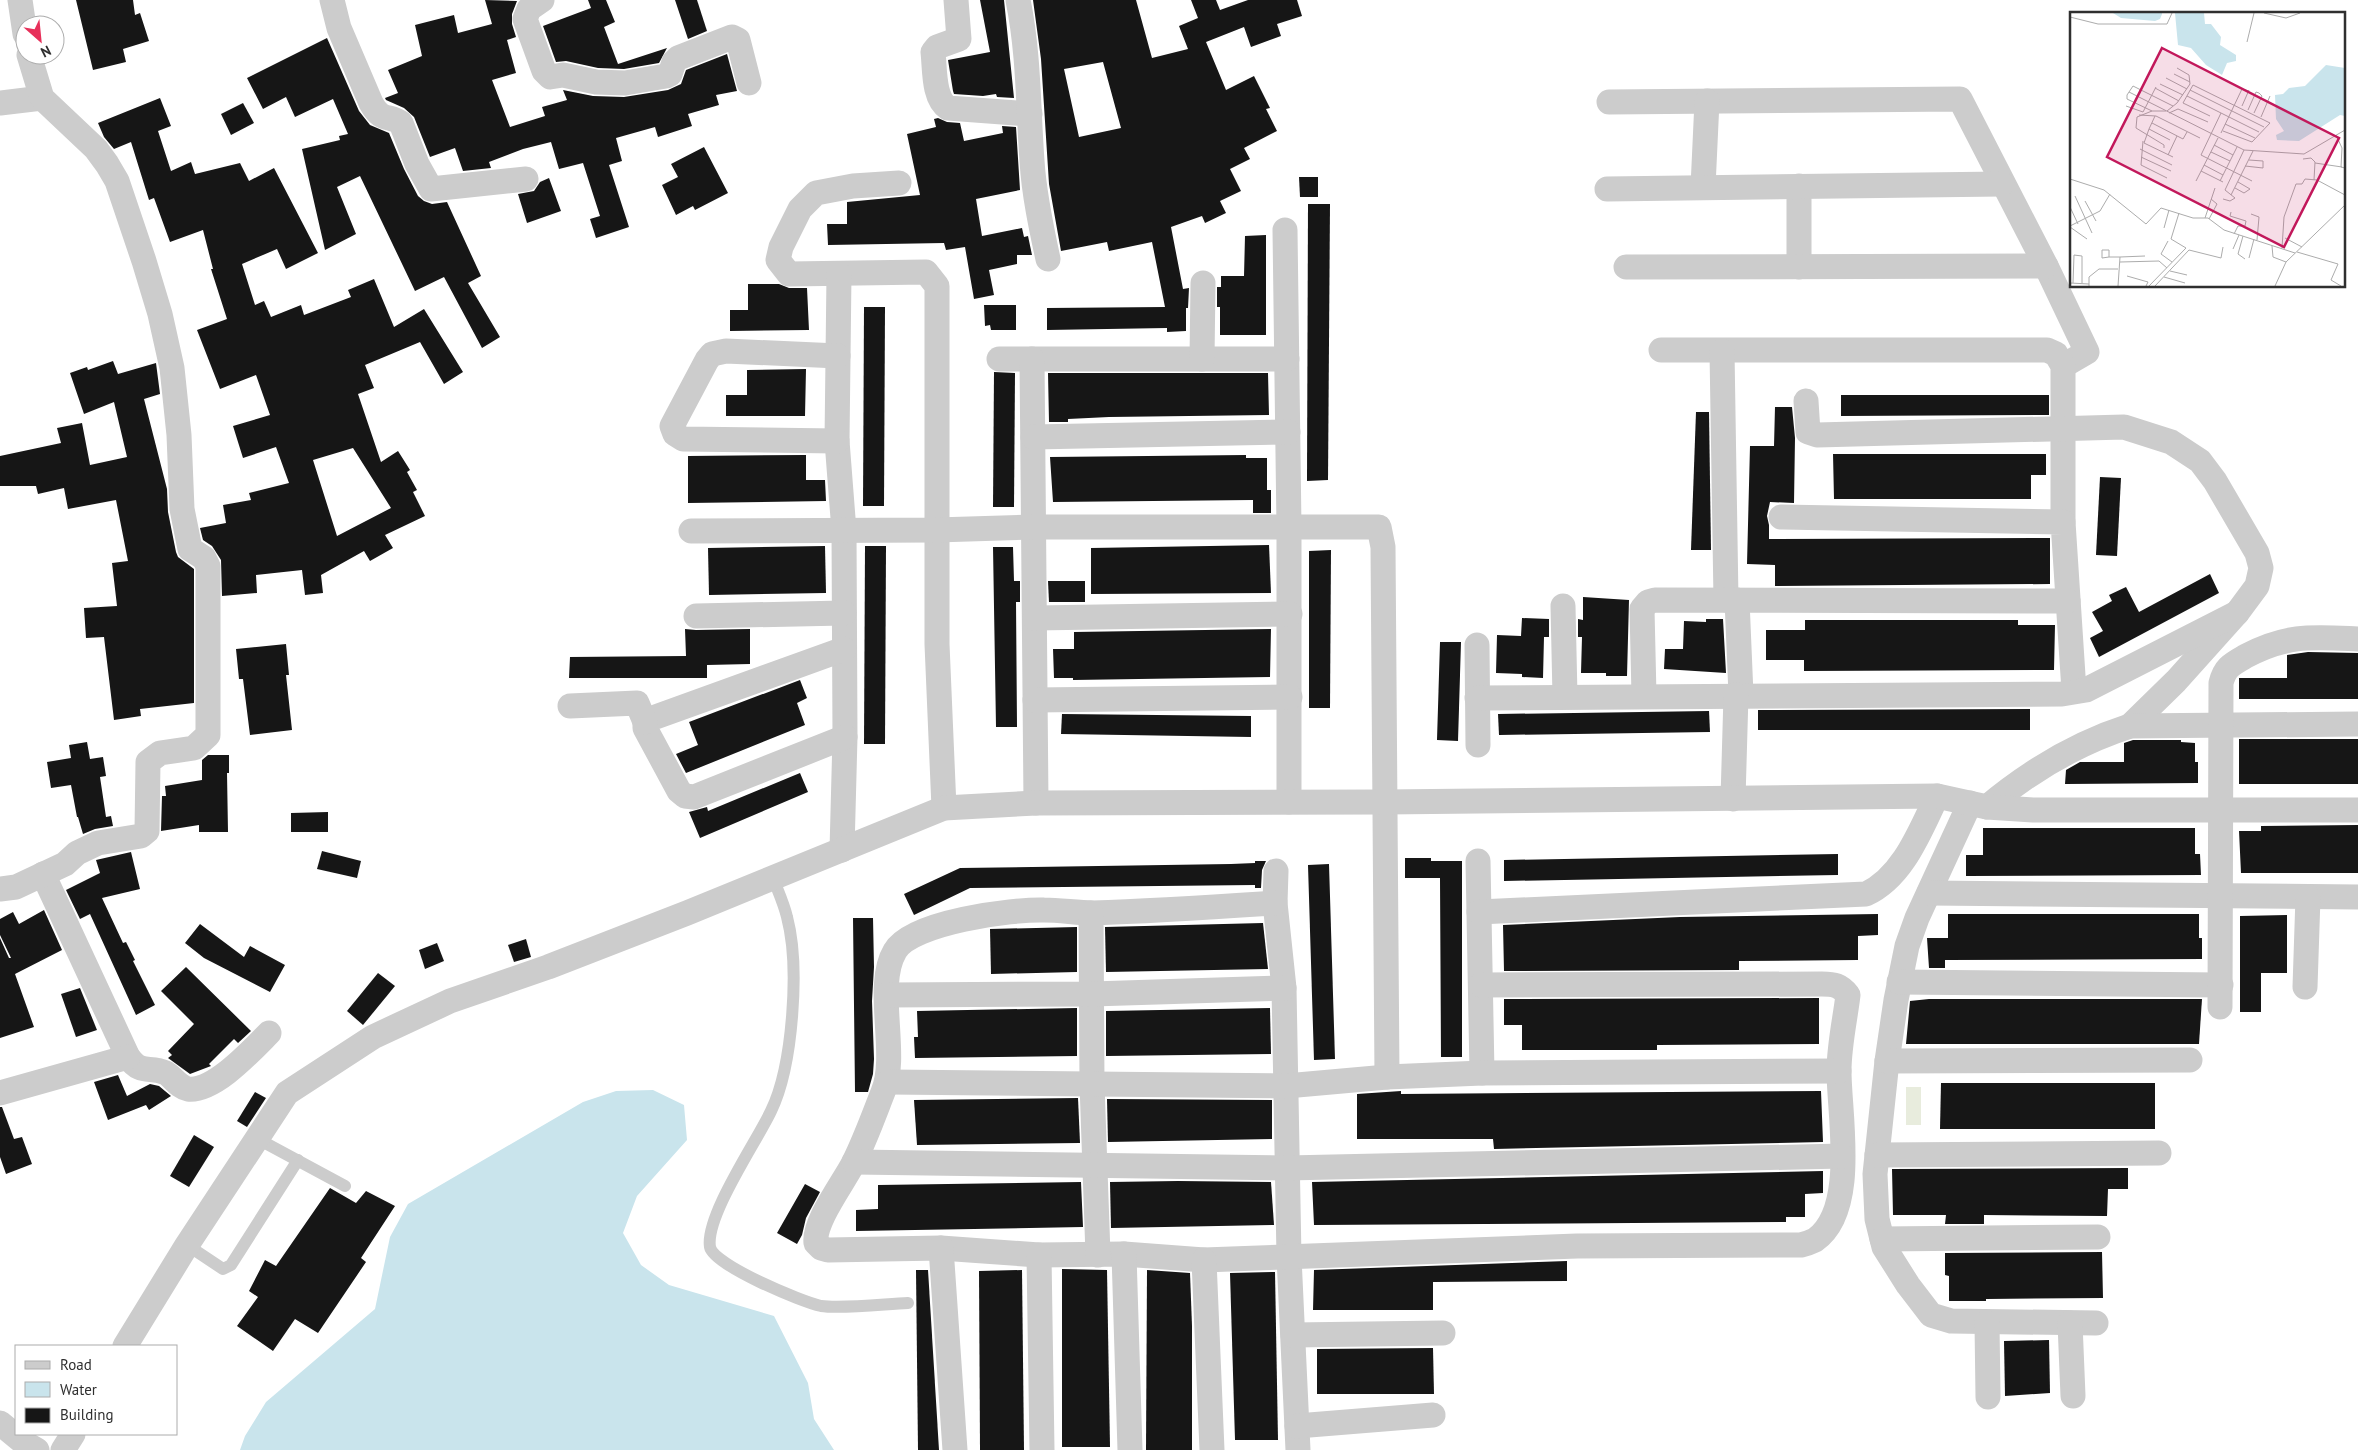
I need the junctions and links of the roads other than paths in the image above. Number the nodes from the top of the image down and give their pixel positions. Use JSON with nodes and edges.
{"nodes":[{"id":1,"x":20,"y":0,"type":"edge"},
{"id":2,"x":332,"y":0,"type":"edge"},
{"id":3,"x":542,"y":0,"type":"edge"},
{"id":4,"x":956,"y":0,"type":"edge"},
{"id":5,"x":1018,"y":0,"type":"edge"},
{"id":6,"x":22,"y":15,"type":"edge"},
{"id":7,"x":31,"y":65,"type":"edge"},
{"id":8,"x":750,"y":83,"type":"dead end"},
{"id":9,"x":42,"y":98,"type":"junction"},
{"id":10,"x":1707,"y":101,"type":"junction"},
{"id":11,"x":1609,"y":102,"type":"dead end"},
{"id":12,"x":0,"y":103,"type":"edge"},
{"id":13,"x":1030,"y":114,"type":"junction"},
{"id":14,"x":526,"y":179,"type":"dead end"},
{"id":15,"x":899,"y":183,"type":"dead end"},
{"id":16,"x":2002,"y":184,"type":"junction"},
{"id":17,"x":1799,"y":186,"type":"junction"},
{"id":18,"x":1703,"y":187,"type":"junction"},
{"id":19,"x":1607,"y":189,"type":"dead end"},
{"id":20,"x":1285,"y":230,"type":"dead end"},
{"id":21,"x":1048,"y":259,"type":"dead end"},
{"id":22,"x":2046,"y":266,"type":"junction"},
{"id":23,"x":1626,"y":267,"type":"dead end"},
{"id":24,"x":1799,"y":267,"type":"junction"},
{"id":25,"x":838,"y":274,"type":"junction"},
{"id":26,"x":1203,"y":283,"type":"dead end"},
{"id":27,"x":1661,"y":350,"type":"dead end"},
{"id":28,"x":1722,"y":351,"type":"junction"},
{"id":29,"x":838,"y":356,"type":"junction"},
{"id":30,"x":999,"y":359,"type":"dead end"},
{"id":31,"x":1032,"y":359,"type":"junction"},
{"id":32,"x":1202,"y":359,"type":"junction"},
{"id":33,"x":1287,"y":359,"type":"junction"},
{"id":34,"x":2063,"y":366,"type":"junction"},
{"id":35,"x":1806,"y":401,"type":"dead end"},
{"id":36,"x":2062,"y":429,"type":"junction"},
{"id":37,"x":1288,"y":432,"type":"junction"},
{"id":38,"x":1033,"y":437,"type":"junction"},
{"id":39,"x":837,"y":441,"type":"junction"},
{"id":40,"x":1781,"y":517,"type":"dead end"},
{"id":41,"x":2063,"y":522,"type":"junction"},
{"id":42,"x":1034,"y":527,"type":"junction"},
{"id":43,"x":1289,"y":528,"type":"junction"},
{"id":44,"x":936,"y":530,"type":"junction"},
{"id":45,"x":691,"y":531,"type":"dead end"},
{"id":46,"x":844,"y":531,"type":"junction"},
{"id":47,"x":1731,"y":600,"type":"junction"},
{"id":48,"x":2068,"y":601,"type":"junction"},
{"id":49,"x":1563,"y":606,"type":"dead end"},
{"id":50,"x":844,"y":613,"type":"junction"},
{"id":51,"x":2237,"y":613,"type":"junction"},
{"id":52,"x":1290,"y":614,"type":"junction"},
{"id":53,"x":696,"y":616,"type":"dead end"},
{"id":54,"x":1035,"y":618,"type":"junction"},
{"id":55,"x":2358,"y":639,"type":"edge"},
{"id":56,"x":1477,"y":645,"type":"dead end"},
{"id":57,"x":844,"y":649,"type":"junction"},
{"id":58,"x":2074,"y":691,"type":"junction"},
{"id":59,"x":1738,"y":695,"type":"junction"},
{"id":60,"x":1644,"y":696,"type":"junction"},
{"id":61,"x":1290,"y":697,"type":"junction"},
{"id":62,"x":1565,"y":697,"type":"junction"},
{"id":63,"x":1477,"y":698,"type":"junction"},
{"id":64,"x":1035,"y":700,"type":"junction"},
{"id":65,"x":570,"y":706,"type":"dead end"},
{"id":66,"x":646,"y":722,"type":"junction"},
{"id":67,"x":2221,"y":723,"type":"junction"},
{"id":68,"x":2358,"y":724,"type":"edge"},
{"id":69,"x":2130,"y":726,"type":"junction"},
{"id":70,"x":845,"y":736,"type":"junction"},
{"id":71,"x":1478,"y":745,"type":"dead end"},
{"id":72,"x":1937,"y":796,"type":"junction"},
{"id":73,"x":1734,"y":799,"type":"junction"},
{"id":74,"x":1289,"y":802,"type":"junction"},
{"id":75,"x":1385,"y":802,"type":"junction"},
{"id":76,"x":1036,"y":803,"type":"junction"},
{"id":77,"x":1979,"y":805,"type":"junction"},
{"id":78,"x":944,"y":808,"type":"junction"},
{"id":79,"x":2221,"y":810,"type":"junction"},
{"id":80,"x":2358,"y":810,"type":"edge"},
{"id":81,"x":842,"y":850,"type":"junction"},
{"id":82,"x":1478,"y":860,"type":"dead end"},
{"id":83,"x":1276,"y":871,"type":"dead end"},
{"id":84,"x":43,"y":874,"type":"junction"},
{"id":85,"x":773,"y":878,"type":"junction"},
{"id":86,"x":0,"y":889,"type":"edge"},
{"id":87,"x":1929,"y":893,"type":"junction"},
{"id":88,"x":2221,"y":897,"type":"junction"},
{"id":89,"x":2308,"y":897,"type":"junction"},
{"id":90,"x":2358,"y":897,"type":"edge"},
{"id":91,"x":1275,"y":903,"type":"junction"},
{"id":92,"x":1479,"y":912,"type":"junction"},
{"id":93,"x":1091,"y":913,"type":"junction"},
{"id":94,"x":1899,"y":982,"type":"junction"},
{"id":95,"x":1480,"y":985,"type":"junction"},
{"id":96,"x":2305,"y":987,"type":"dead end"},
{"id":97,"x":1284,"y":988,"type":"junction"},
{"id":98,"x":1092,"y":994,"type":"junction"},
{"id":99,"x":887,"y":996,"type":"junction"},
{"id":100,"x":270,"y":1033,"type":"dead end"},
{"id":101,"x":128,"y":1058,"type":"junction"},
{"id":102,"x":2190,"y":1060,"type":"dead end"},
{"id":103,"x":1887,"y":1061,"type":"junction"},
{"id":104,"x":1839,"y":1071,"type":"junction"},
{"id":105,"x":1482,"y":1073,"type":"junction"},
{"id":106,"x":1387,"y":1077,"type":"junction"},
{"id":107,"x":888,"y":1082,"type":"junction"},
{"id":108,"x":1092,"y":1084,"type":"junction"},
{"id":109,"x":1286,"y":1086,"type":"junction"},
{"id":110,"x":0,"y":1093,"type":"edge"},
{"id":111,"x":256,"y":1138,"type":"junction"},
{"id":112,"x":2159,"y":1153,"type":"dead end"},
{"id":113,"x":1877,"y":1155,"type":"junction"},
{"id":114,"x":1842,"y":1156,"type":"junction"},
{"id":115,"x":298,"y":1160,"type":"junction"},
{"id":116,"x":854,"y":1162,"type":"junction"},
{"id":117,"x":1096,"y":1166,"type":"junction"},
{"id":118,"x":1287,"y":1168,"type":"junction"},
{"id":119,"x":345,"y":1186,"type":"dead end"},
{"id":120,"x":2098,"y":1237,"type":"dead end"},
{"id":121,"x":1882,"y":1239,"type":"junction"},
{"id":122,"x":188,"y":1245,"type":"junction"},
{"id":123,"x":941,"y":1248,"type":"junction"},
{"id":124,"x":1124,"y":1254,"type":"junction"},
{"id":125,"x":1039,"y":1255,"type":"junction"},
{"id":126,"x":1098,"y":1255,"type":"junction"},
{"id":127,"x":1289,"y":1257,"type":"junction"},
{"id":128,"x":1204,"y":1260,"type":"junction"},
{"id":129,"x":908,"y":1302,"type":"dead end"},
{"id":130,"x":1986,"y":1323,"type":"junction"},
{"id":131,"x":2070,"y":1323,"type":"junction"},
{"id":132,"x":2096,"y":1323,"type":"dead end"},
{"id":133,"x":1443,"y":1333,"type":"dead end"},
{"id":134,"x":1294,"y":1335,"type":"junction"},
{"id":135,"x":127,"y":1345,"type":"edge"},
{"id":136,"x":2073,"y":1396,"type":"dead end"},
{"id":137,"x":1988,"y":1397,"type":"dead end"},
{"id":138,"x":1433,"y":1415,"type":"dead end"},
{"id":139,"x":0,"y":1423,"type":"edge"},
{"id":140,"x":72,"y":1435,"type":"edge"},
{"id":141,"x":1297,"y":1438,"type":"edge"},
{"id":142,"x":37,"y":1450,"type":"edge"},
{"id":143,"x":63,"y":1450,"type":"edge"},
{"id":144,"x":955,"y":1450,"type":"edge"},
{"id":145,"x":1042,"y":1450,"type":"edge"},
{"id":146,"x":1130,"y":1450,"type":"edge"},
{"id":147,"x":1212,"y":1450,"type":"edge"}],
"edges":[{"from":1,"to":6,"type":"street"},
{"from":2,"to":14,"type":"street"},
{"from":3,"to":8,"type":"street"},
{"from":4,"to":13,"type":"street"},
{"from":5,"to":13,"type":"street"},
{"from":7,"to":9,"type":"street"},
{"from":9,"to":12,"type":"street"},
{"from":9,"to":84,"type":"street"},
{"from":10,"to":11,"type":"street"},
{"from":10,"to":16,"type":"street"},
{"from":10,"to":18,"type":"street"},
{"from":13,"to":21,"type":"street"},
{"from":15,"to":25,"type":"street"},
{"from":16,"to":17,"type":"street"},
{"from":16,"to":22,"type":"street"},
{"from":17,"to":18,"type":"street"},
{"from":17,"to":24,"type":"street"},
{"from":18,"to":19,"type":"street"},
{"from":20,"to":33,"type":"street"},
{"from":22,"to":24,"type":"street"},
{"from":22,"to":34,"type":"street"},
{"from":23,"to":24,"type":"street"},
{"from":25,"to":29,"type":"street"},
{"from":25,"to":44,"type":"street"},
{"from":26,"to":32,"type":"street"},
{"from":27,"to":28,"type":"street"},
{"from":28,"to":34,"type":"street"},
{"from":28,"to":47,"type":"street"},
{"from":29,"to":39,"type":"street"},
{"from":29,"to":39,"type":"street"},
{"from":30,"to":31,"type":"street"},
{"from":31,"to":32,"type":"street"},
{"from":31,"to":38,"type":"street"},
{"from":32,"to":33,"type":"street"},
{"from":33,"to":37,"type":"street"},
{"from":34,"to":36,"type":"street"},
{"from":35,"to":36,"type":"street"},
{"from":36,"to":41,"type":"street"},
{"from":36,"to":51,"type":"street"},
{"from":37,"to":38,"type":"street"},
{"from":37,"to":43,"type":"street"},
{"from":38,"to":42,"type":"street"},
{"from":39,"to":46,"type":"street"},
{"from":40,"to":41,"type":"street"},
{"from":41,"to":48,"type":"street"},
{"from":42,"to":43,"type":"street"},
{"from":42,"to":44,"type":"street"},
{"from":42,"to":54,"type":"street"},
{"from":43,"to":52,"type":"street"},
{"from":43,"to":75,"type":"street"},
{"from":44,"to":46,"type":"street"},
{"from":44,"to":78,"type":"street"},
{"from":45,"to":46,"type":"street"},
{"from":46,"to":50,"type":"street"},
{"from":47,"to":48,"type":"street"},
{"from":47,"to":59,"type":"street"},
{"from":47,"to":60,"type":"street"},
{"from":48,"to":58,"type":"street"},
{"from":49,"to":62,"type":"street"},
{"from":50,"to":53,"type":"street"},
{"from":50,"to":57,"type":"street"},
{"from":51,"to":58,"type":"street"},
{"from":51,"to":69,"type":"street"},
{"from":52,"to":54,"type":"street"},
{"from":52,"to":61,"type":"street"},
{"from":54,"to":64,"type":"street"},
{"from":55,"to":67,"type":"street"},
{"from":56,"to":63,"type":"street"},
{"from":57,"to":66,"type":"street"},
{"from":57,"to":70,"type":"street"},
{"from":58,"to":59,"type":"street"},
{"from":59,"to":60,"type":"street"},
{"from":59,"to":73,"type":"street"},
{"from":60,"to":62,"type":"street"},
{"from":61,"to":64,"type":"street"},
{"from":61,"to":74,"type":"street"},
{"from":62,"to":63,"type":"street"},
{"from":63,"to":71,"type":"street"},
{"from":64,"to":76,"type":"street"},
{"from":65,"to":66,"type":"street"},
{"from":66,"to":70,"type":"street"},
{"from":67,"to":68,"type":"street"},
{"from":67,"to":69,"type":"street"},
{"from":67,"to":79,"type":"street"},
{"from":69,"to":77,"type":"street"},
{"from":70,"to":81,"type":"street"},
{"from":72,"to":73,"type":"street"},
{"from":72,"to":77,"type":"street"},
{"from":72,"to":92,"type":"street"},
{"from":73,"to":75,"type":"street"},
{"from":74,"to":75,"type":"street"},
{"from":74,"to":76,"type":"street"},
{"from":75,"to":106,"type":"street"},
{"from":76,"to":78,"type":"street"},
{"from":77,"to":79,"type":"street"},
{"from":77,"to":87,"type":"street"},
{"from":78,"to":81,"type":"street"},
{"from":79,"to":80,"type":"street"},
{"from":79,"to":88,"type":"street"},
{"from":81,"to":85,"type":"street"},
{"from":82,"to":92,"type":"street"},
{"from":83,"to":91,"type":"street"},
{"from":84,"to":86,"type":"street"},
{"from":84,"to":101,"type":"street"},
{"from":85,"to":111,"type":"street"},
{"from":85,"to":129,"type":"lane"},
{"from":87,"to":88,"type":"street"},
{"from":87,"to":94,"type":"street"},
{"from":88,"to":89,"type":"street"},
{"from":88,"to":94,"type":"street"},
{"from":89,"to":90,"type":"street"},
{"from":89,"to":96,"type":"street"},
{"from":91,"to":93,"type":"street"},
{"from":91,"to":97,"type":"street"},
{"from":92,"to":95,"type":"street"},
{"from":93,"to":98,"type":"street"},
{"from":93,"to":99,"type":"street"},
{"from":94,"to":103,"type":"street"},
{"from":95,"to":104,"type":"street"},
{"from":95,"to":105,"type":"street"},
{"from":97,"to":98,"type":"street"},
{"from":97,"to":109,"type":"street"},
{"from":98,"to":99,"type":"street"},
{"from":98,"to":108,"type":"street"},
{"from":99,"to":107,"type":"street"},
{"from":100,"to":101,"type":"street"},
{"from":101,"to":110,"type":"street"},
{"from":102,"to":103,"type":"street"},
{"from":103,"to":113,"type":"street"},
{"from":104,"to":105,"type":"street"},
{"from":104,"to":114,"type":"street"},
{"from":105,"to":106,"type":"street"},
{"from":106,"to":109,"type":"street"},
{"from":107,"to":108,"type":"street"},
{"from":107,"to":116,"type":"street"},
{"from":108,"to":109,"type":"street"},
{"from":108,"to":117,"type":"street"},
{"from":109,"to":118,"type":"street"},
{"from":111,"to":115,"type":"lane"},
{"from":111,"to":122,"type":"street"},
{"from":112,"to":113,"type":"street"},
{"from":113,"to":121,"type":"street"},
{"from":114,"to":118,"type":"street"},
{"from":114,"to":127,"type":"street"},
{"from":115,"to":119,"type":"lane"},
{"from":115,"to":122,"type":"lane"},
{"from":116,"to":117,"type":"street"},
{"from":116,"to":123,"type":"street"},
{"from":117,"to":118,"type":"street"},
{"from":117,"to":126,"type":"street"},
{"from":118,"to":127,"type":"street"},
{"from":120,"to":121,"type":"street"},
{"from":121,"to":130,"type":"street"},
{"from":122,"to":135,"type":"street"},
{"from":123,"to":125,"type":"street"},
{"from":123,"to":144,"type":"street"},
{"from":124,"to":126,"type":"street"},
{"from":124,"to":128,"type":"street"},
{"from":124,"to":146,"type":"street"},
{"from":125,"to":126,"type":"street"},
{"from":125,"to":145,"type":"street"},
{"from":127,"to":128,"type":"street"},
{"from":127,"to":134,"type":"street"},
{"from":128,"to":147,"type":"street"},
{"from":130,"to":131,"type":"street"},
{"from":130,"to":137,"type":"street"},
{"from":131,"to":132,"type":"street"},
{"from":131,"to":136,"type":"street"},
{"from":133,"to":134,"type":"street"},
{"from":134,"to":141,"type":"street"},
{"from":138,"to":141,"type":"street"},
{"from":139,"to":142,"type":"street"},
{"from":140,"to":143,"type":"street"}]}
